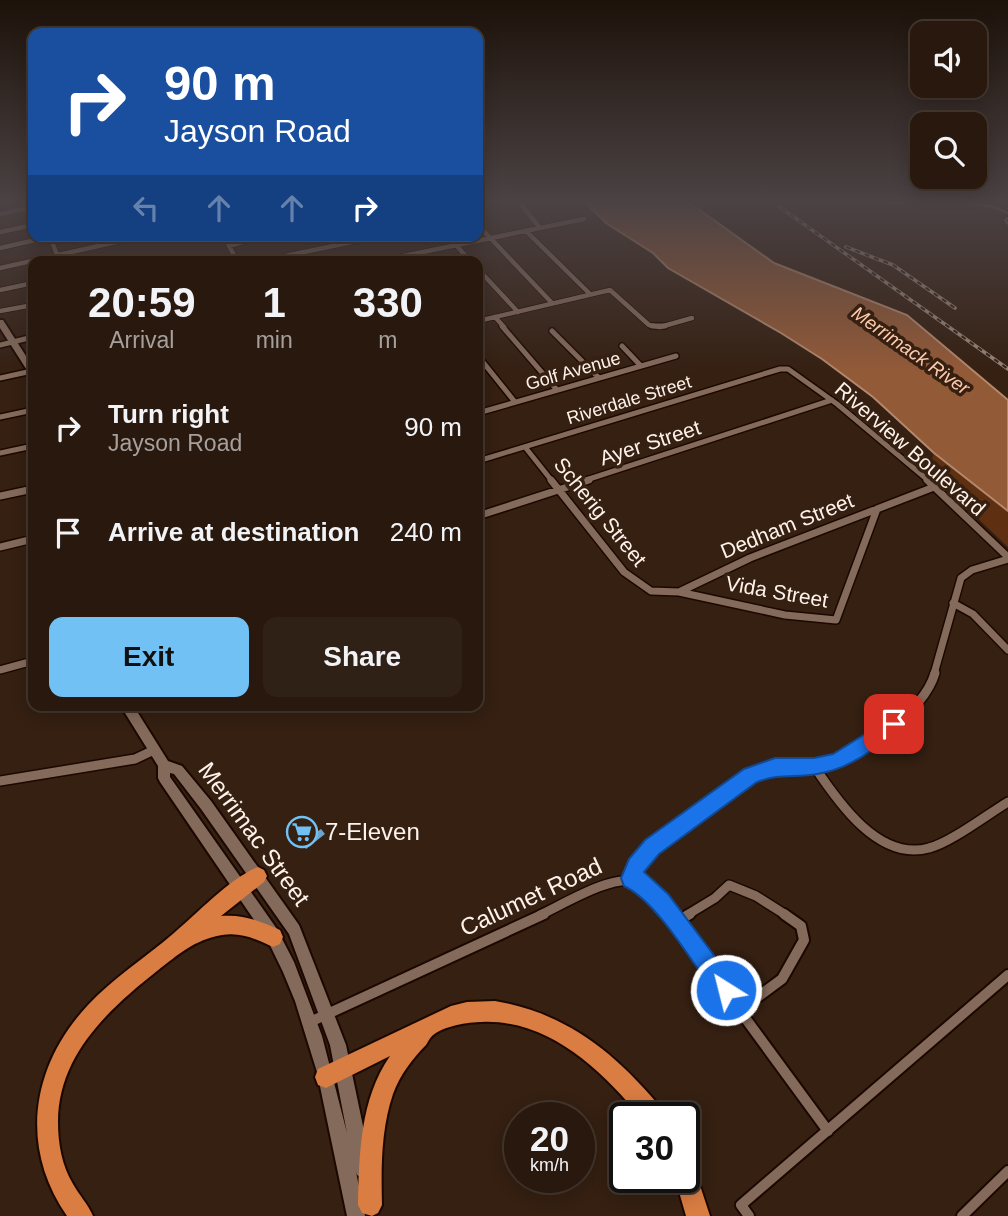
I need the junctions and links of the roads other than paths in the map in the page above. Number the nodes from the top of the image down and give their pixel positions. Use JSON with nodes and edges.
{"nodes":[{"id":1,"x":511,"y":260,"type":"edge"},
{"id":2,"x":555,"y":260,"type":"edge"},
{"id":3,"x":28,"y":262,"type":"edge"},
{"id":4,"x":0,"y":268,"type":"edge"},
{"id":5,"x":483,"y":274,"type":"edge"},
{"id":6,"x":28,"y":284,"type":"edge"},
{"id":7,"x":0,"y":290,"type":"edge"},
{"id":8,"x":590,"y":294,"type":"junction"},
{"id":9,"x":552,"y":303,"type":"junction"},
{"id":10,"x":28,"y":306,"type":"edge"},
{"id":11,"x":0,"y":311,"type":"edge"},
{"id":12,"x":518,"y":312,"type":"junction"},
{"id":13,"x":495,"y":317,"type":"junction"},
{"id":14,"x":692,"y":318,"type":"dead end"},
{"id":15,"x":483,"y":320,"type":"edge"},
{"id":16,"x":0,"y":322,"type":"edge"},
{"id":17,"x":552,"y":331,"type":"dead end"},
{"id":18,"x":28,"y":338,"type":"edge"},
{"id":19,"x":13,"y":343,"type":"junction"},
{"id":20,"x":0,"y":345,"type":"edge"},
{"id":21,"x":622,"y":346,"type":"dead end"},
{"id":22,"x":676,"y":356,"type":"dead end"},
{"id":23,"x":483,"y":362,"type":"edge"},
{"id":24,"x":28,"y":365,"type":"edge"},
{"id":25,"x":641,"y":366,"type":"junction"},
{"id":26,"x":788,"y":369,"type":"joint"},
{"id":27,"x":28,"y":373,"type":"edge"},
{"id":28,"x":0,"y":378,"type":"edge"},
{"id":29,"x":599,"y":378,"type":"junction"},
{"id":30,"x":557,"y":390,"type":"junction"},
{"id":31,"x":832,"y":400,"type":"junction"},
{"id":32,"x":515,"y":402,"type":"junction"},
{"id":33,"x":28,"y":411,"type":"edge"},
{"id":34,"x":483,"y":412,"type":"edge"},
{"id":35,"x":0,"y":417,"type":"edge"},
{"id":36,"x":28,"y":447,"type":"edge"},
{"id":37,"x":525,"y":447,"type":"junction"},
{"id":38,"x":0,"y":453,"type":"edge"},
{"id":39,"x":483,"y":460,"type":"edge"},
{"id":40,"x":934,"y":487,"type":"junction"},
{"id":41,"x":28,"y":490,"type":"edge"},
{"id":42,"x":559,"y":490,"type":"junction"},
{"id":43,"x":0,"y":496,"type":"edge"},
{"id":44,"x":877,"y":509,"type":"junction"},
{"id":45,"x":483,"y":514,"type":"edge"},
{"id":46,"x":28,"y":540,"type":"edge"},
{"id":47,"x":0,"y":547,"type":"edge"},
{"id":48,"x":1008,"y":558,"type":"edge"},
{"id":49,"x":653,"y":592,"type":"joint"},
{"id":50,"x":679,"y":592,"type":"junction"},
{"id":51,"x":953,"y":603,"type":"junction"},
{"id":52,"x":1008,"y":650,"type":"edge"},
{"id":53,"x":28,"y":662,"type":"edge"},
{"id":54,"x":0,"y":670,"type":"edge"},
{"id":55,"x":130,"y":711,"type":"edge"},
{"id":56,"x":154,"y":750,"type":"junction"},
{"id":57,"x":164,"y":765,"type":"junction"},
{"id":58,"x":814,"y":766,"type":"junction"},
{"id":59,"x":0,"y":781,"type":"edge"},
{"id":60,"x":1008,"y":802,"type":"edge"},
{"id":61,"x":258,"y":876,"type":"junction"},
{"id":62,"x":632,"y":878,"type":"junction"},
{"id":63,"x":241,"y":889,"type":"junction"},
{"id":64,"x":676,"y":922,"type":"junction"},
{"id":65,"x":186,"y":936,"type":"junction"},
{"id":66,"x":273,"y":937,"type":"junction"},
{"id":67,"x":1008,"y":975,"type":"edge"},
{"id":68,"x":740,"y":1010,"type":"junction"},
{"id":69,"x":328,"y":1014,"type":"junction"},
{"id":70,"x":309,"y":1023,"type":"junction"},
{"id":71,"x":430,"y":1027,"type":"junction"},
{"id":72,"x":335,"y":1072,"type":"junction"},
{"id":73,"x":643,"y":1102,"type":"edge"},
{"id":74,"x":828,"y":1131,"type":"junction"},
{"id":75,"x":1008,"y":1171,"type":"edge"},
{"id":76,"x":691,"y":1193,"type":"edge"},
{"id":77,"x":366,"y":1212,"type":"edge"},
{"id":78,"x":81,"y":1216,"type":"edge"},
{"id":79,"x":698,"y":1216,"type":"edge"},
{"id":80,"x":749,"y":1216,"type":"edge"},
{"id":81,"x":962,"y":1216,"type":"edge"}],
"edges":[{"from":1,"to":9,"type":"street"},
{"from":2,"to":8,"type":"street"},
{"from":3,"to":4,"type":"street"},
{"from":5,"to":12,"type":"street"},
{"from":6,"to":7,"type":"street"},
{"from":8,"to":9,"type":"street"},
{"from":8,"to":14,"type":"street"},
{"from":9,"to":12,"type":"street"},
{"from":10,"to":11,"type":"street"},
{"from":12,"to":13,"type":"street"},
{"from":13,"to":15,"type":"street"},
{"from":13,"to":30,"type":"street"},
{"from":16,"to":19,"type":"main road"},
{"from":17,"to":29,"type":"street"},
{"from":18,"to":19,"type":"street"},
{"from":19,"to":20,"type":"street"},
{"from":19,"to":24,"type":"main road"},
{"from":21,"to":25,"type":"street"},
{"from":22,"to":25,"type":"street","name":"Golf Avenue"},
{"from":23,"to":32,"type":"street"},
{"from":25,"to":29,"type":"street","name":"Golf Avenue"},
{"from":26,"to":31,"type":"street","name":"Riverview Boulevard"},
{"from":26,"to":37,"type":"street","name":"Riverdale Street"},
{"from":27,"to":28,"type":"street"},
{"from":29,"to":30,"type":"street","name":"Golf Avenue"},
{"from":30,"to":32,"type":"street","name":"Golf Avenue"},
{"from":31,"to":40,"type":"street","name":"Riverview Boulevard"},
{"from":31,"to":42,"type":"street","name":"Ayer Street"},
{"from":32,"to":34,"type":"street","name":"Golf Avenue"},
{"from":33,"to":35,"type":"street"},
{"from":36,"to":38,"type":"street"},
{"from":37,"to":39,"type":"street","name":"Riverdale Street"},
{"from":37,"to":42,"type":"street","name":"Scherig Street"},
{"from":40,"to":44,"type":"street","name":"Dedham Street"},
{"from":40,"to":48,"type":"street","name":"Riverview Boulevard"},
{"from":41,"to":43,"type":"street"},
{"from":42,"to":45,"type":"street","name":"Ayer Street"},
{"from":42,"to":49,"type":"street","name":"Scherig Street"},
{"from":44,"to":50,"type":"street","name":"Dedham Street"},
{"from":44,"to":50,"type":"street","name":"Vida Street"},
{"from":46,"to":47,"type":"street"},
{"from":48,"to":51,"type":"street"},
{"from":49,"to":50,"type":"street","name":"Dedham Street"},
{"from":51,"to":52,"type":"street"},
{"from":51,"to":58,"type":"street"},
{"from":53,"to":54,"type":"street"},
{"from":55,"to":56,"type":"main road"},
{"from":56,"to":57,"type":"main road"},
{"from":56,"to":59,"type":"street"},
{"from":57,"to":61,"type":"main road","name":"Merrimac Street"},
{"from":57,"to":63,"type":"main road","name":"Merrimac Street"},
{"from":58,"to":60,"type":"street"},
{"from":58,"to":62,"type":"street"},
{"from":61,"to":63,"type":"highway"},
{"from":61,"to":69,"type":"main road","name":"Merrimac Street"},
{"from":62,"to":64,"type":"street","name":"Calumet Road"},
{"from":62,"to":69,"type":"street","name":"Calumet Road"},
{"from":63,"to":65,"type":"highway"},
{"from":63,"to":66,"type":"main road","name":"Merrimac Street"},
{"from":64,"to":68,"type":"street","name":"Calumet Road"},
{"from":64,"to":68,"type":"street"},
{"from":65,"to":66,"type":"highway"},
{"from":65,"to":78,"type":"highway"},
{"from":66,"to":70,"type":"main road","name":"Merrimac Street"},
{"from":67,"to":74,"type":"street"},
{"from":68,"to":74,"type":"street","name":"Calumet Road"},
{"from":69,"to":70,"type":"street","name":"Calumet Road"},
{"from":69,"to":72,"type":"main road","name":"Merrimac Street"},
{"from":70,"to":72,"type":"main road","name":"Merrimac Street"},
{"from":71,"to":72,"type":"highway"},
{"from":71,"to":73,"type":"highway"},
{"from":71,"to":77,"type":"highway"},
{"from":72,"to":77,"type":"main road","name":"Merrimac Street"},
{"from":74,"to":80,"type":"street"},
{"from":75,"to":81,"type":"street"},
{"from":76,"to":79,"type":"highway"}]}
